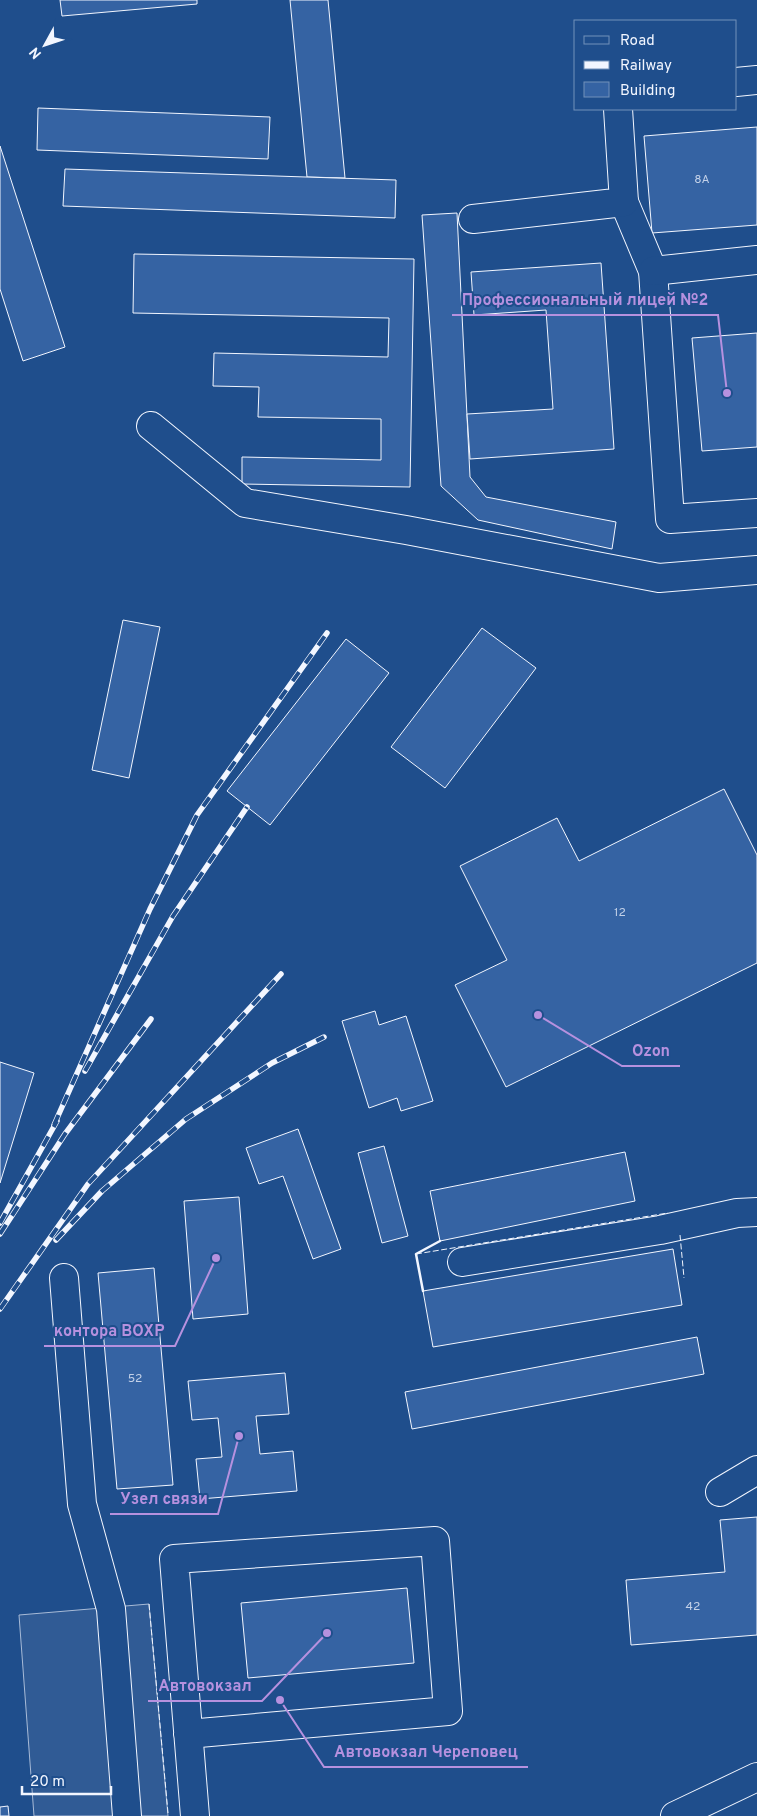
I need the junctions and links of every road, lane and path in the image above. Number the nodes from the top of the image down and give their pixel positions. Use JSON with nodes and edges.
{"nodes":[{"id":1,"x":757,"y":80,"type":"edge"},
{"id":2,"x":737,"y":82,"type":"edge"},
{"id":3,"x":618,"y":110,"type":"edge"},
{"id":4,"x":624,"y":202,"type":"junction"},
{"id":5,"x":473,"y":218,"type":"dead end"},
{"id":6,"x":757,"y":260,"type":"edge"},
{"id":7,"x":653,"y":271,"type":"junction"},
{"id":8,"x":151,"y":426,"type":"dead end"},
{"id":9,"x":757,"y":513,"type":"edge"},
{"id":10,"x":757,"y":570,"type":"edge"},
{"id":11,"x":757,"y":1212,"type":"edge"},
{"id":12,"x":462,"y":1262,"type":"dead end"},
{"id":13,"x":64,"y":1278,"type":"dead end"},
{"id":14,"x":757,"y":1470,"type":"edge"},
{"id":15,"x":720,"y":1492,"type":"dead end"},
{"id":16,"x":188,"y":1734,"type":"junction"},
{"id":17,"x":757,"y":1777,"type":"edge"},
{"id":18,"x":127,"y":1816,"type":"edge"},
{"id":19,"x":195,"y":1816,"type":"edge"},
{"id":20,"x":675,"y":1816,"type":"edge"}],
"edges":[{"from":1,"to":2,"type":"street"},
{"from":3,"to":4,"type":"street"},
{"from":4,"to":5,"type":"street"},
{"from":4,"to":7,"type":"street"},
{"from":6,"to":7,"type":"street"},
{"from":7,"to":9,"type":"street"},
{"from":8,"to":10,"type":"street"},
{"from":11,"to":12,"type":"street"},
{"from":13,"to":18,"type":"street"},
{"from":14,"to":15,"type":"street"},
{"from":16,"to":16,"type":"street"},
{"from":16,"to":19,"type":"street"},
{"from":17,"to":20,"type":"street"}]}
